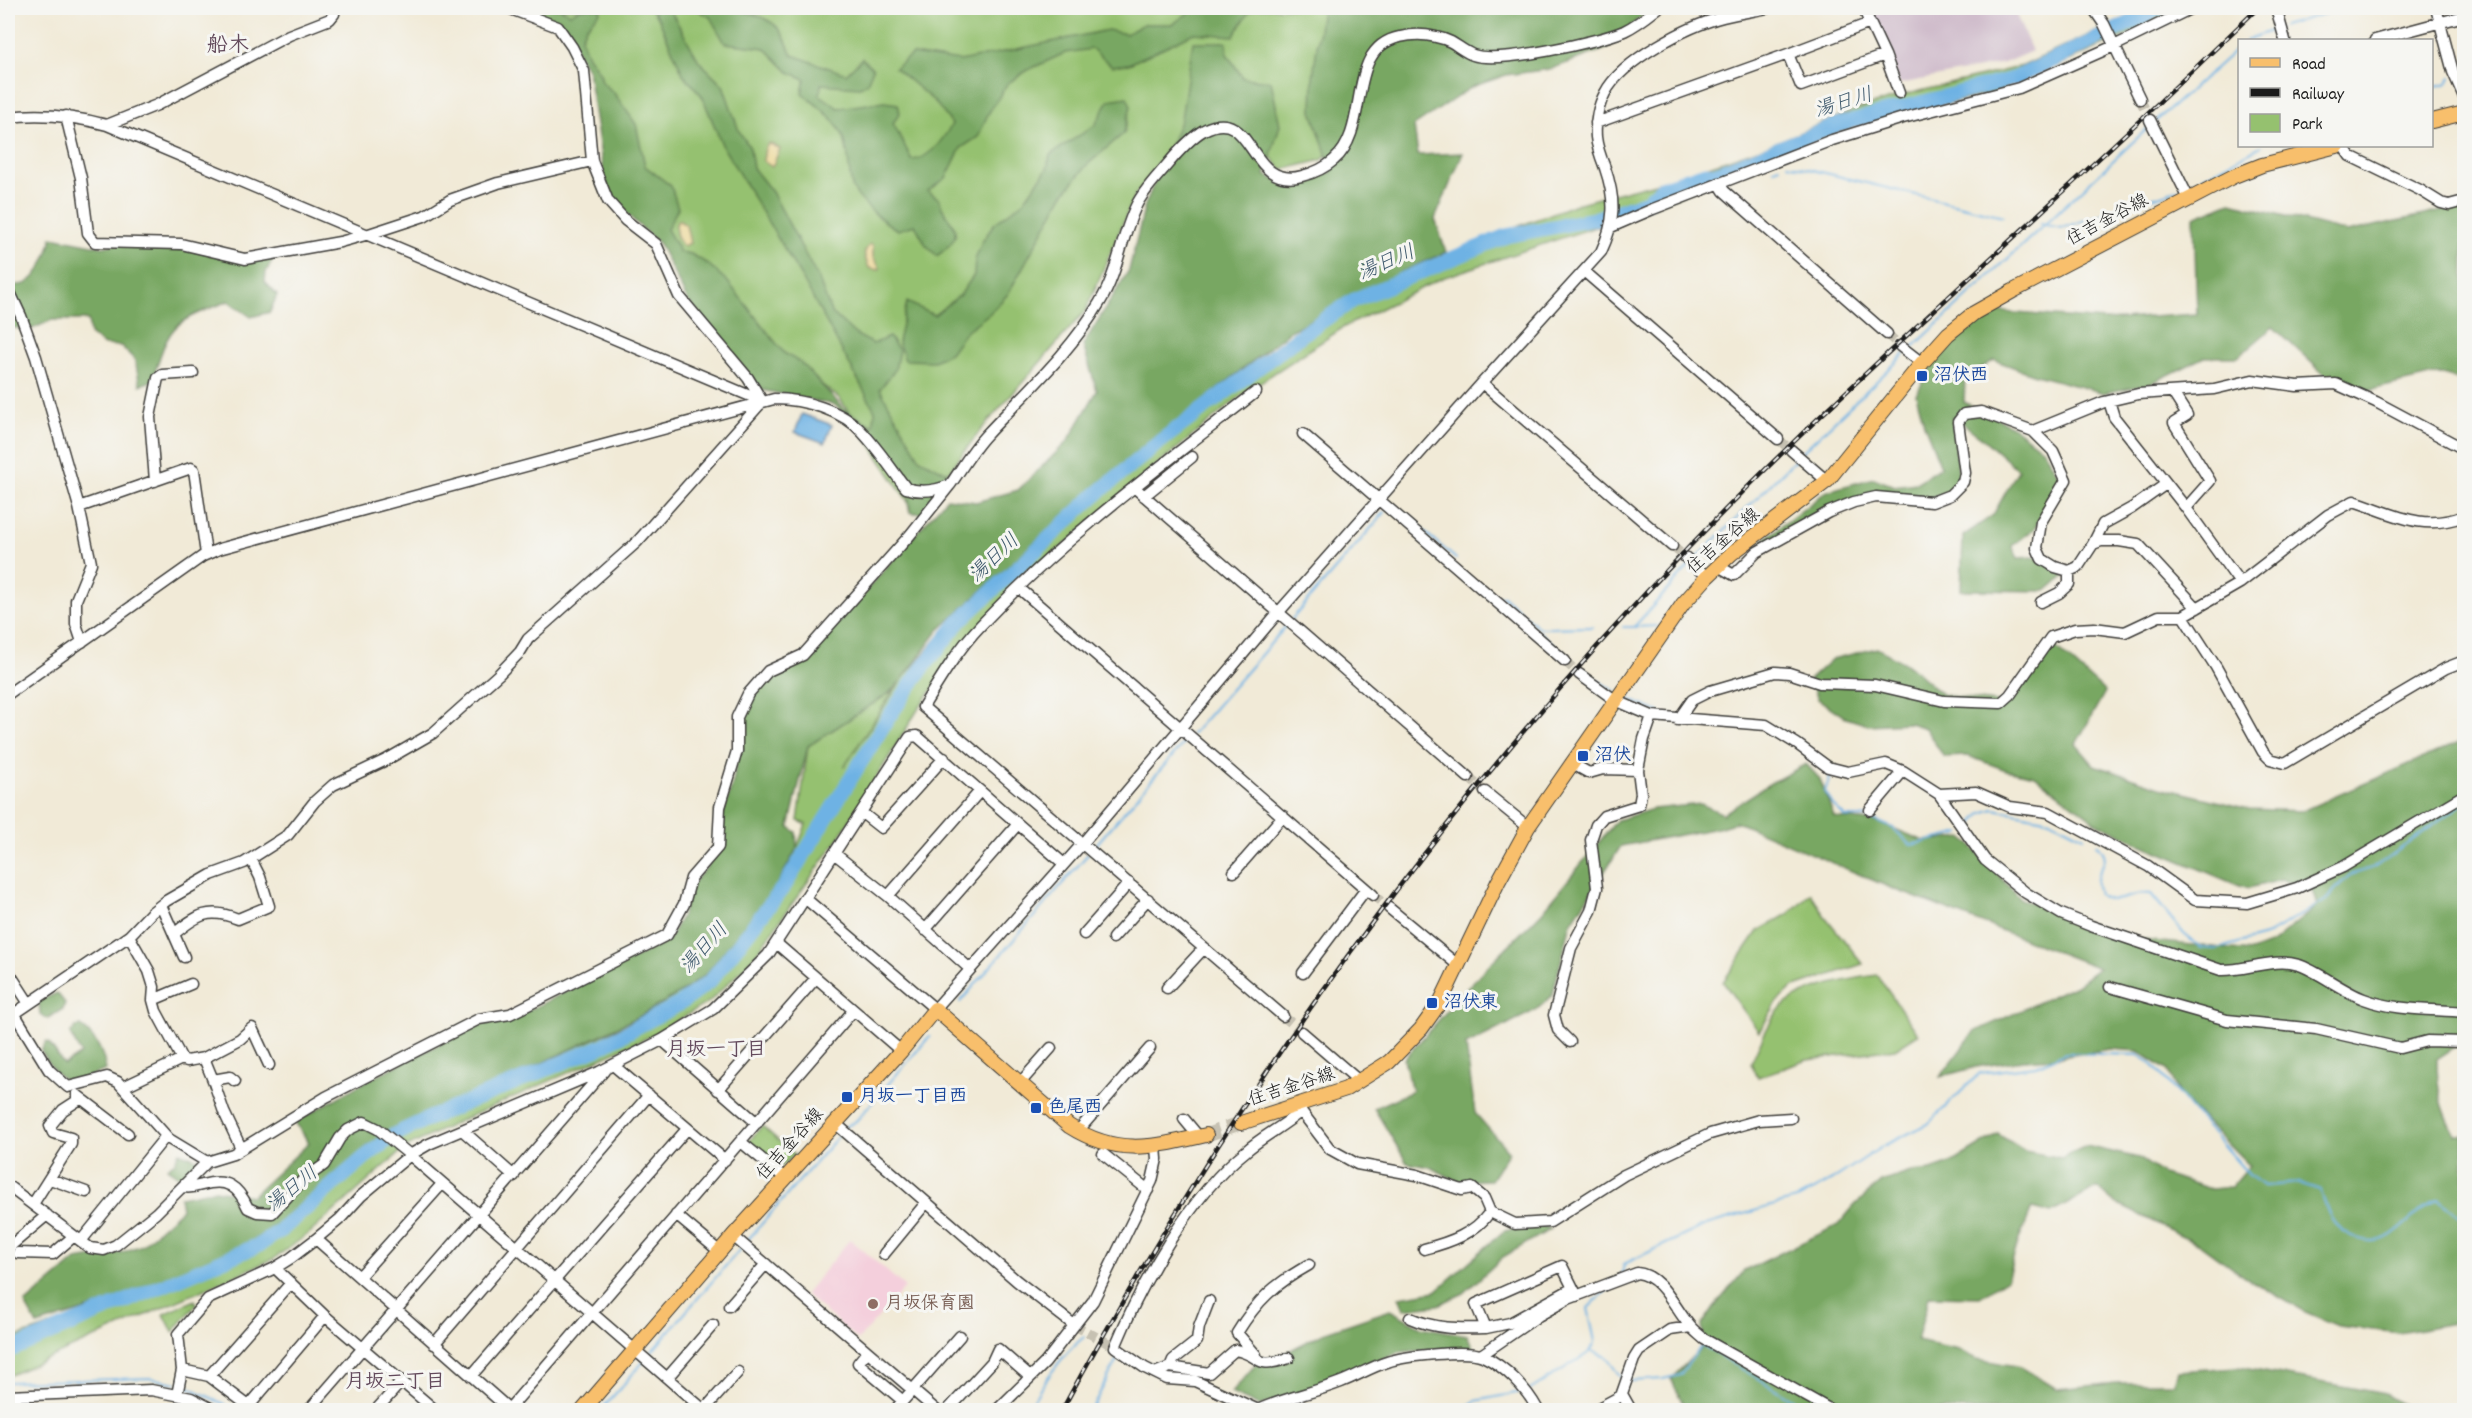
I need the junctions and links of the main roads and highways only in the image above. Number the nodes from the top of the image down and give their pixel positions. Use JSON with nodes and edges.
{"nodes":[{"id":1,"x":2464,"y":113,"type":"edge"},
{"id":2,"x":2433,"y":121,"type":"edge"},
{"id":3,"x":2314,"y":148,"type":"edge"},
{"id":4,"x":1241,"y":1124,"type":"tunnel mouth"},
{"id":5,"x":1202,"y":1136,"type":"tunnel mouth"},
{"id":6,"x":583,"y":1410,"type":"edge"}],
"edges":[{"from":1,"to":2,"type":"main road"},
{"from":3,"to":4,"type":"main road","name":"住吉金谷線"},
{"from":5,"to":6,"type":"main road","name":"住吉金谷線"}]}
